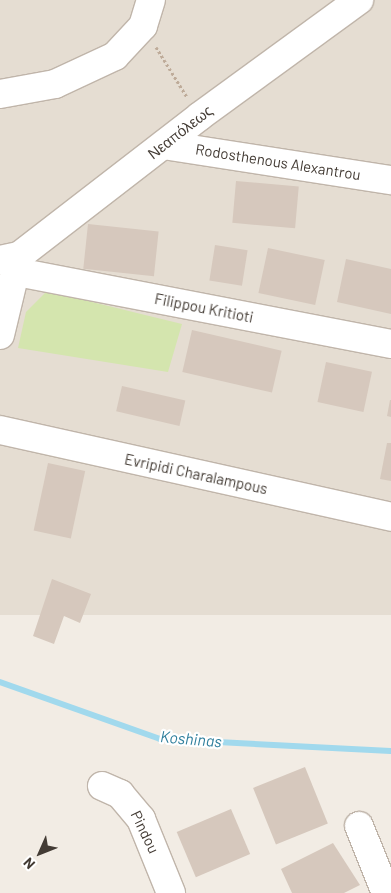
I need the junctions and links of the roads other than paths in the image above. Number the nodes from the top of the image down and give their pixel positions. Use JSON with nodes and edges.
{"nodes":[{"id":1,"x":151,"y":0,"type":"edge"},
{"id":2,"x":359,"y":0,"type":"edge"},
{"id":3,"x":0,"y":94,"type":"edge"},
{"id":4,"x":164,"y":145,"type":"junction"},
{"id":5,"x":391,"y":180,"type":"edge"},
{"id":6,"x":12,"y":263,"type":"edge"},
{"id":7,"x":0,"y":335,"type":"edge"},
{"id":8,"x":391,"y":344,"type":"edge"},
{"id":9,"x":0,"y":430,"type":"edge"},
{"id":10,"x":391,"y":517,"type":"edge"},
{"id":11,"x":102,"y":786,"type":"dead end"},
{"id":12,"x":359,"y":826,"type":"dead end"},
{"id":13,"x":171,"y":893,"type":"edge"},
{"id":14,"x":386,"y":893,"type":"edge"}],
"edges":[{"from":1,"to":3,"type":"street"},
{"from":2,"to":4,"type":"street","name":"Νεαπόλεως"},
{"from":4,"to":5,"type":"street","name":"Rodosthenous Alexantrou"},
{"from":4,"to":6,"type":"street","name":"Νεαπόλεως"},
{"from":6,"to":7,"type":"street"},
{"from":6,"to":8,"type":"street","name":"Filippou Kritioti"},
{"from":9,"to":10,"type":"street","name":"Evripidi Charalampous"},
{"from":11,"to":13,"type":"street","name":"Pindou"},
{"from":12,"to":14,"type":"street"}]}
